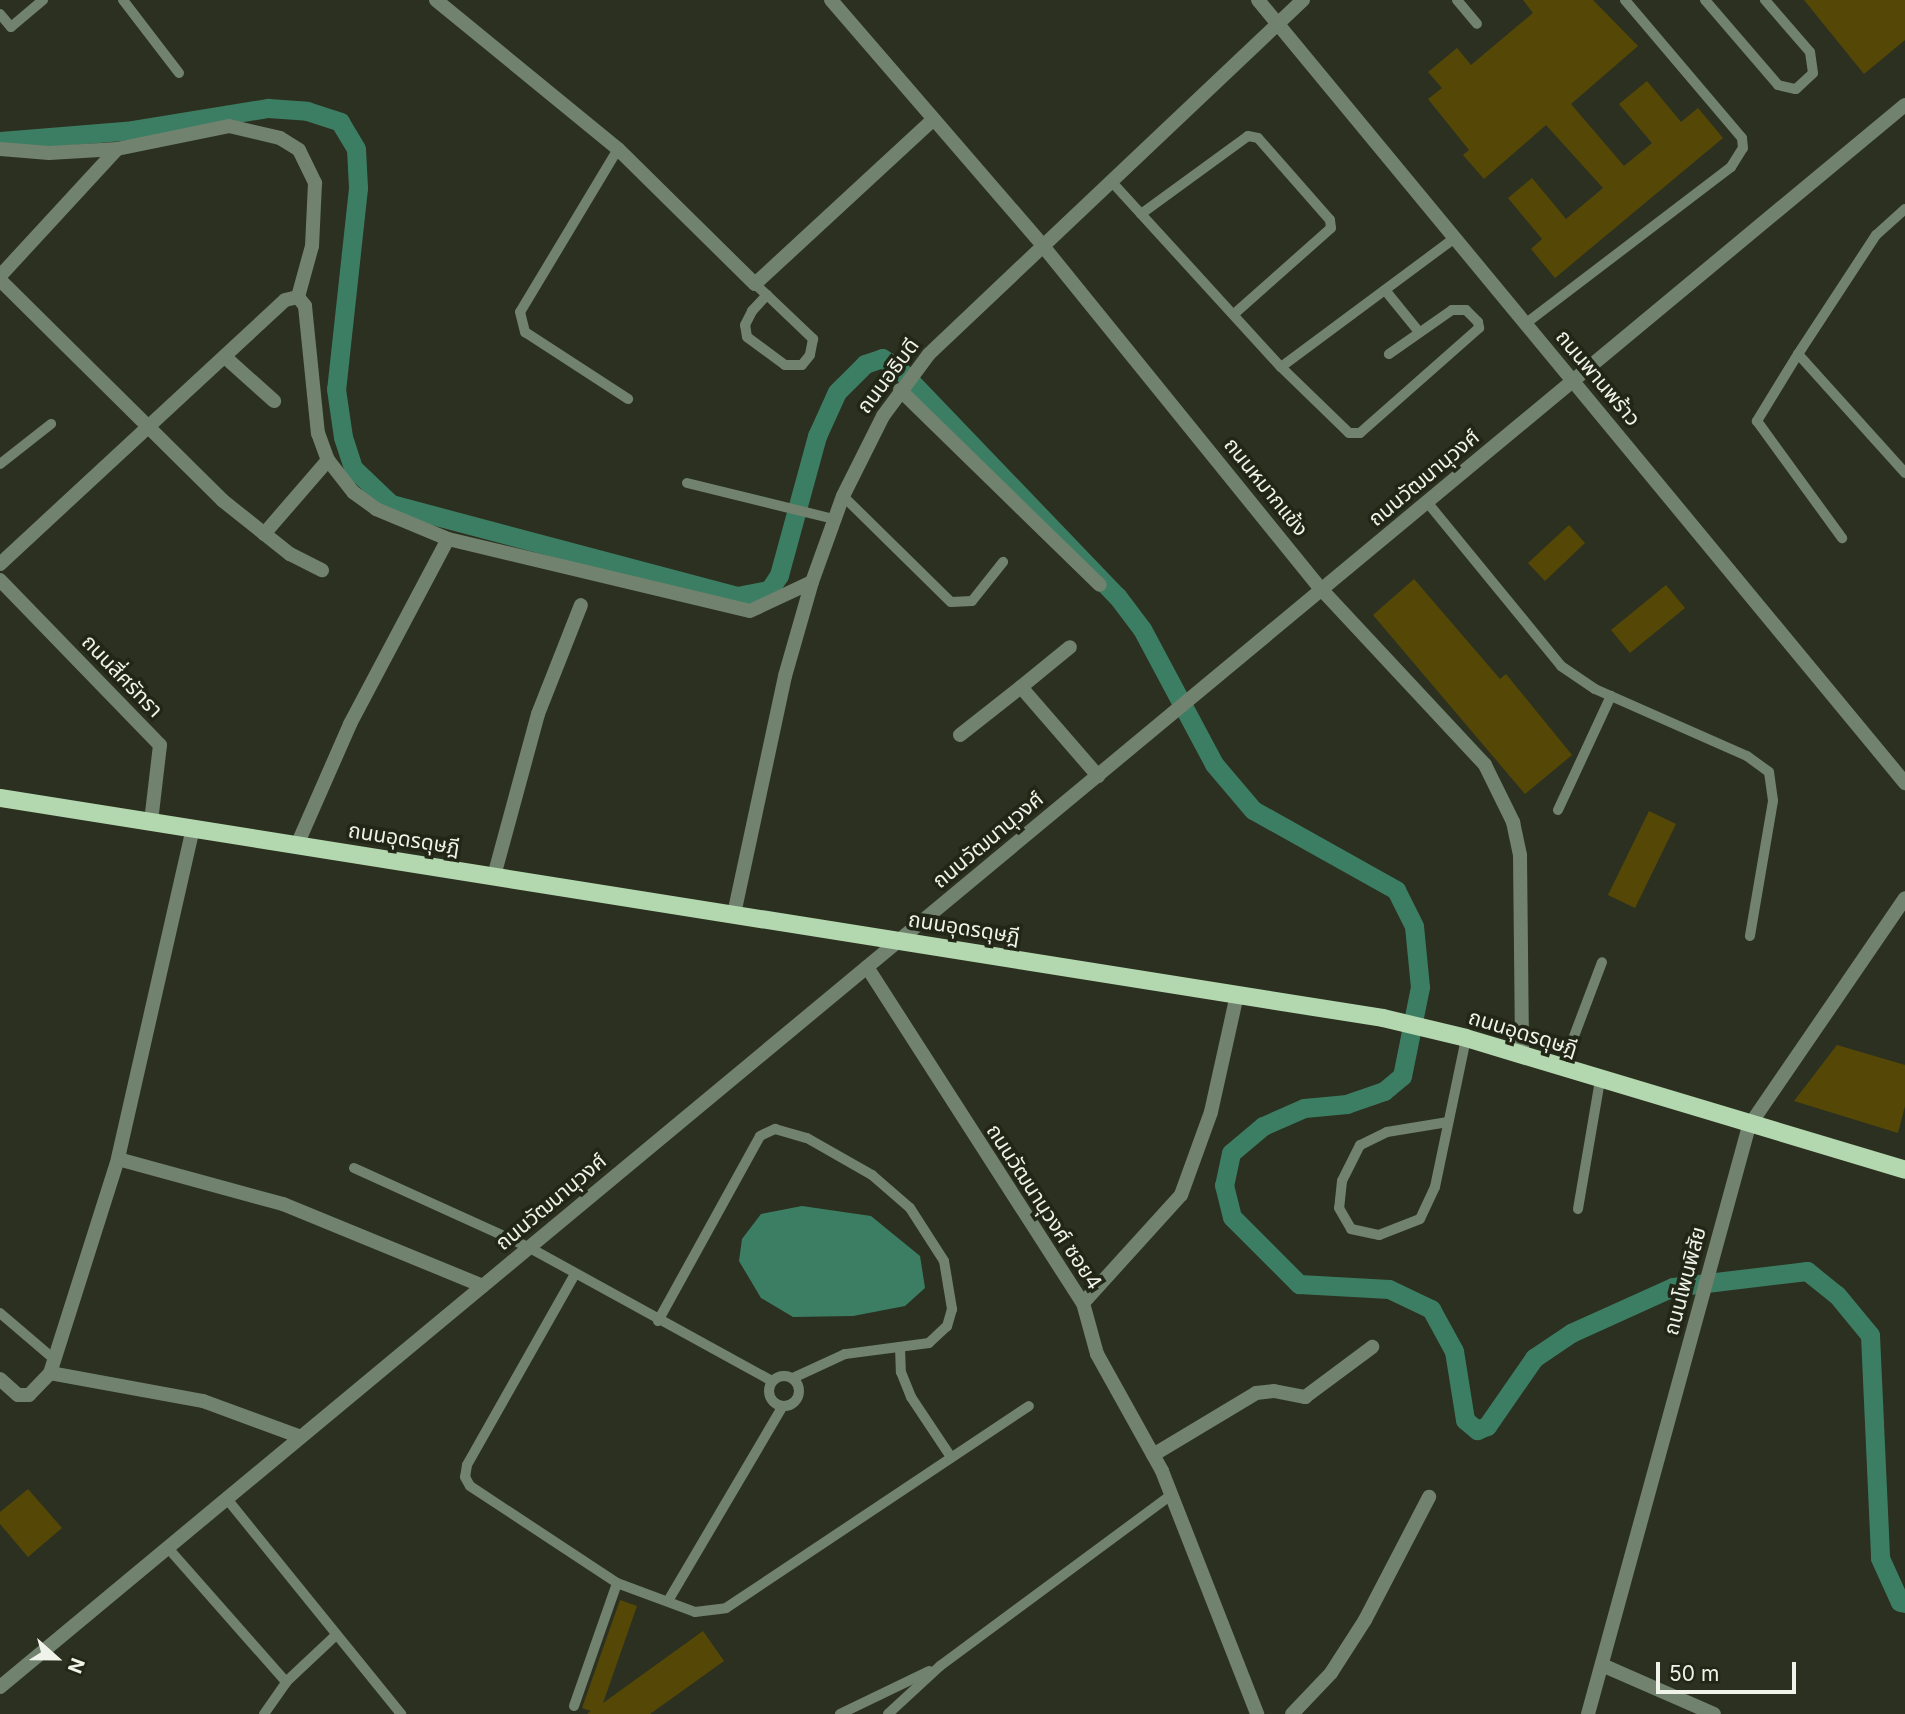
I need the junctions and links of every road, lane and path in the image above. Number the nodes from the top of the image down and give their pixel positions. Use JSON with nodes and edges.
{"nodes":[{"id":1,"x":43,"y":0,"type":"edge"},
{"id":2,"x":123,"y":0,"type":"edge"},
{"id":3,"x":436,"y":0,"type":"edge"},
{"id":4,"x":831,"y":0,"type":"edge"},
{"id":5,"x":1258,"y":0,"type":"edge"},
{"id":6,"x":1303,"y":0,"type":"edge"},
{"id":7,"x":1457,"y":0,"type":"edge"},
{"id":8,"x":1625,"y":0,"type":"edge"},
{"id":9,"x":1705,"y":0,"type":"edge"},
{"id":10,"x":1765,"y":0,"type":"edge"},
{"id":11,"x":0,"y":14,"type":"edge"},
{"id":12,"x":1277,"y":23,"type":"junction"},
{"id":13,"x":1477,"y":24,"type":"dead end"},
{"id":14,"x":178,"y":73,"type":"dead end"},
{"id":15,"x":1905,"y":105,"type":"edge"},
{"id":16,"x":934,"y":119,"type":"junction"},
{"id":17,"x":0,"y":149,"type":"edge"},
{"id":18,"x":117,"y":149,"type":"junction"},
{"id":19,"x":618,"y":149,"type":"junction"},
{"id":20,"x":1111,"y":181,"type":"junction"},
{"id":21,"x":1905,"y":209,"type":"edge"},
{"id":22,"x":1141,"y":214,"type":"junction"},
{"id":23,"x":1455,"y":238,"type":"junction"},
{"id":24,"x":1043,"y":246,"type":"junction"},
{"id":25,"x":0,"y":278,"type":"edge"},
{"id":26,"x":755,"y":284,"type":"junction"},
{"id":27,"x":1385,"y":290,"type":"junction"},
{"id":28,"x":767,"y":295,"type":"junction"},
{"id":29,"x":298,"y":297,"type":"junction"},
{"id":30,"x":1234,"y":314,"type":"junction"},
{"id":31,"x":1525,"y":324,"type":"junction"},
{"id":32,"x":1419,"y":332,"type":"junction"},
{"id":33,"x":1389,"y":354,"type":"dead end"},
{"id":34,"x":1798,"y":354,"type":"junction"},
{"id":35,"x":225,"y":357,"type":"junction"},
{"id":36,"x":1280,"y":367,"type":"junction"},
{"id":37,"x":1573,"y":381,"type":"junction"},
{"id":38,"x":900,"y":390,"type":"junction"},
{"id":39,"x":628,"y":399,"type":"dead end"},
{"id":40,"x":274,"y":401,"type":"dead end"},
{"id":41,"x":51,"y":424,"type":"dead end"},
{"id":42,"x":145,"y":428,"type":"junction"},
{"id":43,"x":328,"y":460,"type":"junction"},
{"id":44,"x":0,"y":464,"type":"edge"},
{"id":45,"x":1905,"y":473,"type":"edge"},
{"id":46,"x":687,"y":483,"type":"dead end"},
{"id":47,"x":842,"y":496,"type":"junction"},
{"id":48,"x":1427,"y":502,"type":"junction"},
{"id":49,"x":834,"y":519,"type":"junction"},
{"id":50,"x":264,"y":534,"type":"junction"},
{"id":51,"x":1842,"y":538,"type":"dead end"},
{"id":52,"x":448,"y":539,"type":"junction"},
{"id":53,"x":1003,"y":562,"type":"dead end"},
{"id":54,"x":0,"y":564,"type":"edge"},
{"id":55,"x":322,"y":570,"type":"dead end"},
{"id":56,"x":0,"y":580,"type":"edge"},
{"id":57,"x":812,"y":582,"type":"junction"},
{"id":58,"x":1100,"y":585,"type":"dead end"},
{"id":59,"x":1322,"y":590,"type":"junction"},
{"id":60,"x":581,"y":606,"type":"dead end"},
{"id":61,"x":1070,"y":647,"type":"dead end"},
{"id":62,"x":1021,"y":687,"type":"junction"},
{"id":63,"x":1611,"y":696,"type":"junction"},
{"id":64,"x":960,"y":735,"type":"dead end"},
{"id":65,"x":1098,"y":776,"type":"junction"},
{"id":66,"x":1905,"y":783,"type":"edge"},
{"id":67,"x":0,"y":797,"type":"edge"},
{"id":68,"x":1558,"y":810,"type":"dead end"},
{"id":69,"x":151,"y":822,"type":"junction"},
{"id":70,"x":192,"y":828,"type":"junction"},
{"id":71,"x":297,"y":845,"type":"junction"},
{"id":72,"x":494,"y":876,"type":"junction"},
{"id":73,"x":1905,"y":898,"type":"edge"},
{"id":74,"x":734,"y":914,"type":"junction"},
{"id":75,"x":1750,"y":936,"type":"dead end"},
{"id":76,"x":901,"y":941,"type":"junction"},
{"id":77,"x":1602,"y":962,"type":"dead end"},
{"id":78,"x":867,"y":967,"type":"junction"},
{"id":79,"x":1237,"y":995,"type":"junction"},
{"id":80,"x":1466,"y":1038,"type":"junction"},
{"id":81,"x":1522,"y":1056,"type":"junction"},
{"id":82,"x":1562,"y":1068,"type":"junction"},
{"id":83,"x":1600,"y":1080,"type":"junction"},
{"id":84,"x":1448,"y":1122,"type":"junction"},
{"id":85,"x":1749,"y":1126,"type":"junction"},
{"id":86,"x":118,"y":1159,"type":"junction"},
{"id":87,"x":354,"y":1168,"type":"dead end"},
{"id":88,"x":1905,"y":1170,"type":"edge"},
{"id":89,"x":1578,"y":1209,"type":"dead end"},
{"id":90,"x":530,"y":1248,"type":"junction"},
{"id":91,"x":575,"y":1274,"type":"junction"},
{"id":92,"x":483,"y":1286,"type":"junction"},
{"id":93,"x":1083,"y":1303,"type":"junction"},
{"id":94,"x":0,"y":1313,"type":"edge"},
{"id":95,"x":658,"y":1321,"type":"junction"},
{"id":96,"x":1372,"y":1346,"type":"dead end"},
{"id":97,"x":900,"y":1348,"type":"junction"},
{"id":98,"x":52,"y":1367,"type":"junction"},
{"id":99,"x":793,"y":1378,"type":"junction"},
{"id":100,"x":0,"y":1380,"type":"edge"},
{"id":101,"x":772,"y":1381,"type":"junction"},
{"id":102,"x":783,"y":1406,"type":"junction"},
{"id":103,"x":1029,"y":1406,"type":"dead end"},
{"id":104,"x":301,"y":1437,"type":"junction"},
{"id":105,"x":1153,"y":1455,"type":"junction"},
{"id":106,"x":951,"y":1457,"type":"junction"},
{"id":107,"x":1171,"y":1495,"type":"junction"},
{"id":108,"x":1429,"y":1497,"type":"dead end"},
{"id":109,"x":227,"y":1499,"type":"junction"},
{"id":110,"x":168,"y":1548,"type":"junction"},
{"id":111,"x":618,"y":1583,"type":"junction"},
{"id":112,"x":668,"y":1601,"type":"junction"},
{"id":113,"x":336,"y":1635,"type":"junction"},
{"id":114,"x":1602,"y":1665,"type":"junction"},
{"id":115,"x":940,"y":1666,"type":"junction"},
{"id":116,"x":286,"y":1682,"type":"junction"},
{"id":117,"x":0,"y":1687,"type":"edge"},
{"id":118,"x":574,"y":1706,"type":"dead end"},
{"id":119,"x":264,"y":1714,"type":"edge"},
{"id":120,"x":401,"y":1714,"type":"edge"},
{"id":121,"x":840,"y":1714,"type":"edge"},
{"id":122,"x":888,"y":1714,"type":"edge"},
{"id":123,"x":1257,"y":1714,"type":"edge"},
{"id":124,"x":1292,"y":1714,"type":"edge"},
{"id":125,"x":1588,"y":1714,"type":"edge"},
{"id":126,"x":1714,"y":1714,"type":"edge"}],
"edges":[{"from":1,"to":11,"type":"lane"},
{"from":2,"to":14,"type":"lane"},
{"from":3,"to":19,"type":"street"},
{"from":4,"to":16,"type":"street","name":"ถนนหมากแข้ง"},
{"from":5,"to":12,"type":"street","name":"ถนนพานพร้าว"},
{"from":6,"to":12,"type":"street","name":"ถนนอธิบดี"},
{"from":7,"to":13,"type":"lane"},
{"from":8,"to":31,"type":"lane"},
{"from":9,"to":10,"type":"lane"},
{"from":12,"to":20,"type":"street","name":"ถนนอธิบดี"},
{"from":12,"to":23,"type":"street","name":"ถนนพานพร้าว"},
{"from":15,"to":37,"type":"street","name":"ถนนวัฒนานุวงศ์"},
{"from":16,"to":24,"type":"street","name":"ถนนหมากแข้ง"},
{"from":16,"to":26,"type":"street"},
{"from":17,"to":18,"type":"street"},
{"from":18,"to":25,"type":"street"},
{"from":18,"to":29,"type":"street"},
{"from":19,"to":26,"type":"street"},
{"from":19,"to":39,"type":"lane"},
{"from":20,"to":22,"type":"lane"},
{"from":20,"to":24,"type":"street","name":"ถนนอธิบดี"},
{"from":21,"to":34,"type":"lane"},
{"from":22,"to":30,"type":"lane"},
{"from":22,"to":30,"type":"lane"},
{"from":23,"to":27,"type":"lane"},
{"from":23,"to":31,"type":"street","name":"ถนนพานพร้าว"},
{"from":24,"to":38,"type":"street","name":"ถนนอธิบดี"},
{"from":24,"to":59,"type":"street","name":"ถนนหมากแข้ง"},
{"from":25,"to":42,"type":"street"},
{"from":26,"to":28,"type":"lane"},
{"from":27,"to":32,"type":"lane"},
{"from":27,"to":36,"type":"lane"},
{"from":28,"to":28,"type":"lane"},
{"from":29,"to":35,"type":"street"},
{"from":29,"to":43,"type":"street"},
{"from":30,"to":36,"type":"lane"},
{"from":31,"to":37,"type":"street","name":"ถนนพานพร้าว"},
{"from":32,"to":33,"type":"lane"},
{"from":32,"to":36,"type":"lane"},
{"from":34,"to":45,"type":"lane"},
{"from":34,"to":51,"type":"lane"},
{"from":35,"to":40,"type":"street"},
{"from":35,"to":42,"type":"street"},
{"from":37,"to":48,"type":"street","name":"ถนนวัฒนานุวงศ์"},
{"from":37,"to":66,"type":"street","name":"ถนนพานพร้าว"},
{"from":38,"to":47,"type":"street","name":"ถนนอธิบดี"},
{"from":38,"to":58,"type":"street"},
{"from":41,"to":44,"type":"lane"},
{"from":42,"to":50,"type":"street"},
{"from":42,"to":54,"type":"street"},
{"from":43,"to":50,"type":"street"},
{"from":43,"to":52,"type":"street"},
{"from":46,"to":49,"type":"lane"},
{"from":47,"to":49,"type":"street","name":"ถนนอธิบดี"},
{"from":47,"to":53,"type":"lane"},
{"from":48,"to":59,"type":"street","name":"ถนนวัฒนานุวงศ์"},
{"from":48,"to":63,"type":"lane"},
{"from":49,"to":57,"type":"street","name":"ถนนอธิบดี"},
{"from":50,"to":55,"type":"street"},
{"from":52,"to":57,"type":"street"},
{"from":52,"to":71,"type":"street"},
{"from":56,"to":69,"type":"street","name":"ถนนสี่ศรัทรา"},
{"from":57,"to":74,"type":"street","name":"ถนนอธิบดี"},
{"from":59,"to":65,"type":"street","name":"ถนนวัฒนานุวงศ์"},
{"from":59,"to":81,"type":"street","name":"ถนนหมากแข้ง"},
{"from":60,"to":72,"type":"street"},
{"from":61,"to":62,"type":"street"},
{"from":62,"to":64,"type":"street"},
{"from":62,"to":65,"type":"street"},
{"from":63,"to":68,"type":"lane"},
{"from":63,"to":75,"type":"lane"},
{"from":65,"to":76,"type":"street","name":"ถนนวัฒนานุวงศ์"},
{"from":67,"to":69,"type":"main road","name":"ถนนอุดรดุษฎี"},
{"from":69,"to":70,"type":"main road","name":"ถนนอุดรดุษฎี"},
{"from":70,"to":71,"type":"main road","name":"ถนนอุดรดุษฎี"},
{"from":70,"to":86,"type":"street"},
{"from":71,"to":72,"type":"main road","name":"ถนนอุดรดุษฎี"},
{"from":72,"to":74,"type":"main road","name":"ถนนอุดรดุษฎี"},
{"from":73,"to":85,"type":"street","name":"ถนนโพนพิสัย"},
{"from":74,"to":76,"type":"main road","name":"ถนนอุดรดุษฎี"},
{"from":76,"to":78,"type":"street","name":"ถนนวัฒนานุวงศ์"},
{"from":76,"to":79,"type":"main road","name":"ถนนอุดรดุษฎี"},
{"from":77,"to":82,"type":"lane"},
{"from":78,"to":90,"type":"street","name":"ถนนวัฒนานุวงศ์"},
{"from":78,"to":93,"type":"street","name":"ถนนวัฒนานุวงศ์ ซอย4"},
{"from":79,"to":80,"type":"main road","name":"ถนนอุดรดุษฎี"},
{"from":79,"to":93,"type":"street"},
{"from":80,"to":81,"type":"main road","name":"ถนนอุดรดุษฎี"},
{"from":80,"to":84,"type":"lane"},
{"from":81,"to":82,"type":"main road","name":"ถนนอุดรดุษฎี"},
{"from":82,"to":83,"type":"main road","name":"ถนนอุดรดุษฎี"},
{"from":83,"to":85,"type":"main road","name":"ถนนอุดรดุษฎี"},
{"from":83,"to":89,"type":"lane"},
{"from":84,"to":84,"type":"lane"},
{"from":85,"to":88,"type":"main road","name":"ถนนอุดรดุษฎี"},
{"from":85,"to":114,"type":"street","name":"ถนนโพนพิสัย"},
{"from":86,"to":92,"type":"street"},
{"from":86,"to":98,"type":"street"},
{"from":87,"to":90,"type":"lane"},
{"from":90,"to":91,"type":"lane"},
{"from":90,"to":92,"type":"street","name":"ถนนวัฒนานุวงศ์"},
{"from":91,"to":95,"type":"lane"},
{"from":91,"to":111,"type":"lane"},
{"from":92,"to":104,"type":"street","name":"ถนนวัฒนานุวงศ์"},
{"from":93,"to":105,"type":"street","name":"ถนนวัฒนานุวงศ์ ซอย4"},
{"from":94,"to":98,"type":"lane"},
{"from":95,"to":97,"type":"lane"},
{"from":95,"to":101,"type":"lane"},
{"from":96,"to":105,"type":"street"},
{"from":97,"to":99,"type":"lane"},
{"from":97,"to":106,"type":"lane"},
{"from":98,"to":100,"type":"street"},
{"from":98,"to":104,"type":"street"},
{"from":99,"to":101,"type":"lane"},
{"from":99,"to":102,"type":"lane"},
{"from":101,"to":102,"type":"lane"},
{"from":102,"to":112,"type":"lane"},
{"from":103,"to":106,"type":"lane"},
{"from":104,"to":109,"type":"street","name":"ถนนวัฒนานุวงศ์"},
{"from":105,"to":107,"type":"street","name":"ถนนวัฒนานุวงศ์ ซอย4"},
{"from":106,"to":112,"type":"lane"},
{"from":107,"to":115,"type":"lane"},
{"from":107,"to":123,"type":"street","name":"ถนนวัฒนานุวงศ์ ซอย4"},
{"from":108,"to":124,"type":"street"},
{"from":109,"to":110,"type":"street","name":"ถนนวัฒนานุวงศ์"},
{"from":109,"to":113,"type":"lane"},
{"from":110,"to":116,"type":"lane"},
{"from":110,"to":117,"type":"street","name":"ถนนวัฒนานุวงศ์"},
{"from":111,"to":112,"type":"lane"},
{"from":111,"to":118,"type":"lane"},
{"from":113,"to":116,"type":"lane"},
{"from":113,"to":120,"type":"lane"},
{"from":114,"to":125,"type":"street","name":"ถนนโพนพิสัย"},
{"from":114,"to":126,"type":"street"},
{"from":115,"to":121,"type":"lane"},
{"from":115,"to":122,"type":"lane"},
{"from":116,"to":119,"type":"lane"}]}
